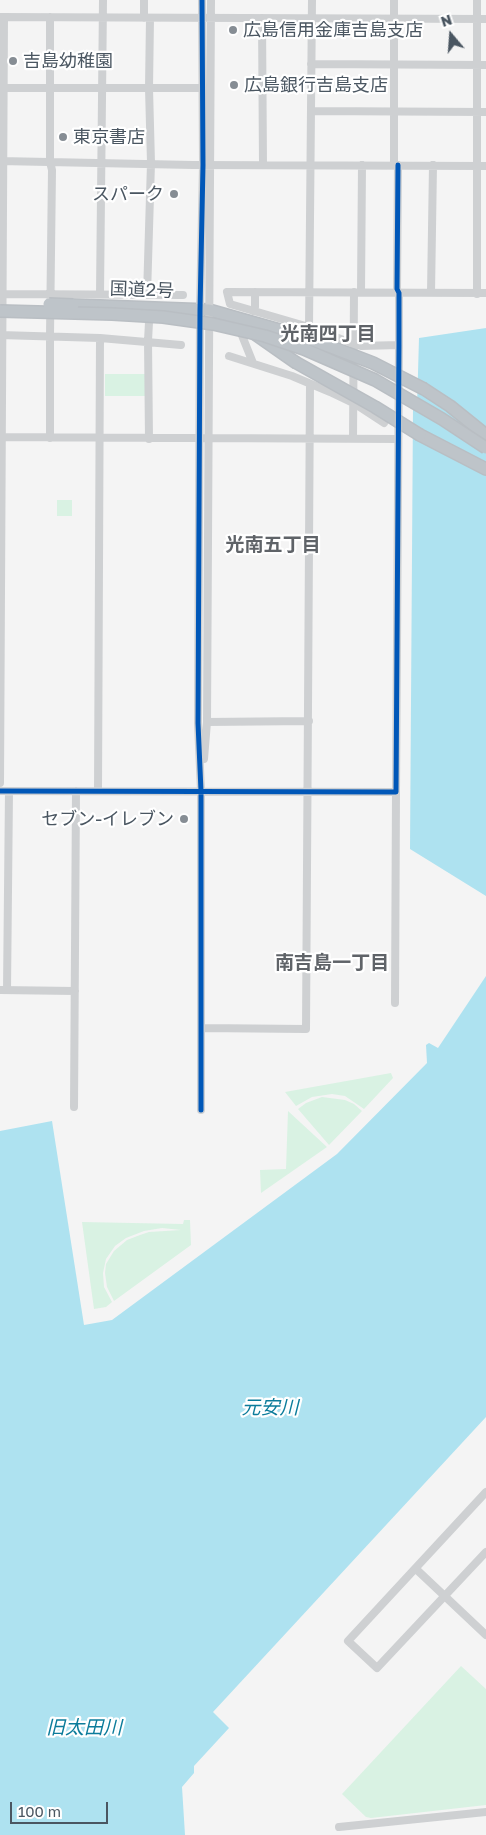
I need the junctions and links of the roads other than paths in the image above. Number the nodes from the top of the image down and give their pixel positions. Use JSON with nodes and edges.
{"nodes":[{"id":1,"x":103,"y":0,"type":"edge"},
{"id":2,"x":144,"y":0,"type":"edge"},
{"id":3,"x":202,"y":0,"type":"edge"},
{"id":4,"x":211,"y":0,"type":"edge"},
{"id":5,"x":312,"y":0,"type":"edge"},
{"id":6,"x":394,"y":0,"type":"edge"},
{"id":7,"x":477,"y":0,"type":"edge"},
{"id":8,"x":2,"y":17,"type":"edge"},
{"id":9,"x":50,"y":17,"type":"junction"},
{"id":10,"x":103,"y":18,"type":"junction"},
{"id":11,"x":147,"y":18,"type":"junction"},
{"id":12,"x":206,"y":18,"type":"junction"},
{"id":13,"x":262,"y":18,"type":"junction"},
{"id":14,"x":312,"y":18,"type":"junction"},
{"id":15,"x":394,"y":19,"type":"junction"},
{"id":16,"x":477,"y":19,"type":"junction"},
{"id":17,"x":486,"y":19,"type":"edge"},
{"id":18,"x":477,"y":43,"type":"junction"},
{"id":19,"x":486,"y":43,"type":"edge"},
{"id":20,"x":312,"y":64,"type":"junction"},
{"id":21,"x":394,"y":65,"type":"junction"},
{"id":22,"x":477,"y":65,"type":"junction"},
{"id":23,"x":486,"y":65,"type":"edge"},
{"id":24,"x":2,"y":86,"type":"edge"},
{"id":25,"x":50,"y":88,"type":"junction"},
{"id":26,"x":102,"y":88,"type":"junction"},
{"id":27,"x":148,"y":88,"type":"junction"},
{"id":28,"x":202,"y":88,"type":"junction"},
{"id":29,"x":477,"y":89,"type":"junction"},
{"id":30,"x":486,"y":89,"type":"edge"},
{"id":31,"x":393,"y":111,"type":"junction"},
{"id":32,"x":311,"y":112,"type":"junction"},
{"id":33,"x":477,"y":112,"type":"junction"},
{"id":34,"x":486,"y":112,"type":"edge"},
{"id":35,"x":476,"y":135,"type":"junction"},
{"id":36,"x":486,"y":135,"type":"edge"},
{"id":37,"x":1,"y":162,"type":"edge"},
{"id":38,"x":50,"y":162,"type":"junction"},
{"id":39,"x":101,"y":163,"type":"junction"},
{"id":40,"x":150,"y":163,"type":"junction"},
{"id":41,"x":207,"y":165,"type":"junction"},
{"id":42,"x":263,"y":165,"type":"junction"},
{"id":43,"x":312,"y":165,"type":"junction"},
{"id":44,"x":362,"y":165,"type":"junction"},
{"id":45,"x":396,"y":165,"type":"junction"},
{"id":46,"x":433,"y":165,"type":"junction"},
{"id":47,"x":476,"y":166,"type":"junction"},
{"id":48,"x":486,"y":166,"type":"edge"},
{"id":49,"x":486,"y":231,"type":"edge"},
{"id":50,"x":476,"y":232,"type":"junction"},
{"id":51,"x":255,"y":292,"type":"junction"},
{"id":52,"x":310,"y":292,"type":"junction"},
{"id":53,"x":358,"y":292,"type":"junction"},
{"id":54,"x":399,"y":293,"type":"junction"},
{"id":55,"x":486,"y":293,"type":"edge"},
{"id":56,"x":100,"y":294,"type":"junction"},
{"id":57,"x":431,"y":294,"type":"junction"},
{"id":58,"x":477,"y":294,"type":"junction"},
{"id":59,"x":51,"y":295,"type":"junction"},
{"id":60,"x":148,"y":295,"type":"junction"},
{"id":61,"x":183,"y":296,"type":"dead end"},
{"id":62,"x":1,"y":297,"type":"edge"},
{"id":63,"x":160,"y":308,"type":"junction"},
{"id":64,"x":205,"y":310,"type":"junction"},
{"id":65,"x":250,"y":310,"type":"junction"},
{"id":66,"x":0,"y":311,"type":"edge"},
{"id":67,"x":235,"y":320,"type":"junction"},
{"id":68,"x":309,"y":332,"type":"junction"},
{"id":69,"x":1,"y":335,"type":"edge"},
{"id":70,"x":50,"y":335,"type":"junction"},
{"id":71,"x":100,"y":338,"type":"junction"},
{"id":72,"x":148,"y":341,"type":"junction"},
{"id":73,"x":354,"y":344,"type":"junction"},
{"id":74,"x":181,"y":345,"type":"dead end"},
{"id":75,"x":399,"y":345,"type":"junction"},
{"id":76,"x":229,"y":356,"type":"dead end"},
{"id":77,"x":254,"y":363,"type":"junction"},
{"id":78,"x":310,"y":384,"type":"junction"},
{"id":79,"x":354,"y":404,"type":"junction"},
{"id":80,"x":384,"y":423,"type":"dead end"},
{"id":81,"x":486,"y":434,"type":"edge"},
{"id":82,"x":1,"y":437,"type":"edge"},
{"id":83,"x":50,"y":438,"type":"junction"},
{"id":84,"x":99,"y":438,"type":"junction"},
{"id":85,"x":200,"y":438,"type":"junction"},
{"id":86,"x":209,"y":438,"type":"junction"},
{"id":87,"x":311,"y":438,"type":"junction"},
{"id":88,"x":149,"y":439,"type":"junction"},
{"id":89,"x":353,"y":439,"type":"junction"},
{"id":90,"x":398,"y":439,"type":"junction"},
{"id":91,"x":486,"y":448,"type":"edge"},
{"id":92,"x":486,"y":469,"type":"edge"},
{"id":93,"x":309,"y":721,"type":"junction"},
{"id":94,"x":207,"y":722,"type":"junction"},
{"id":95,"x":0,"y":783,"type":"edge"},
{"id":96,"x":98,"y":790,"type":"junction"},
{"id":97,"x":0,"y":791,"type":"edge"},
{"id":98,"x":9,"y":791,"type":"junction"},
{"id":99,"x":76,"y":791,"type":"junction"},
{"id":100,"x":201,"y":791,"type":"junction"},
{"id":101,"x":307,"y":792,"type":"junction"},
{"id":102,"x":396,"y":792,"type":"junction"},
{"id":103,"x":4,"y":990,"type":"edge"},
{"id":104,"x":75,"y":990,"type":"junction"},
{"id":105,"x":395,"y":1003,"type":"dead end"},
{"id":106,"x":201,"y":1028,"type":"junction"},
{"id":107,"x":74,"y":1107,"type":"dead end"},
{"id":108,"x":201,"y":1110,"type":"dead end"},
{"id":109,"x":486,"y":1492,"type":"edge"},
{"id":110,"x":486,"y":1552,"type":"edge"},
{"id":111,"x":416,"y":1568,"type":"junction"},
{"id":112,"x":445,"y":1596,"type":"junction"},
{"id":113,"x":486,"y":1635,"type":"edge"},
{"id":114,"x":486,"y":1812,"type":"edge"},
{"id":115,"x":339,"y":1827,"type":"dead end"}],
"edges":[{"from":1,"to":10,"type":"street"},
{"from":2,"to":11,"type":"street"},
{"from":3,"to":12,"type":"street"},
{"from":4,"to":12,"type":"street"},
{"from":5,"to":14,"type":"street"},
{"from":6,"to":15,"type":"street"},
{"from":7,"to":16,"type":"street"},
{"from":8,"to":9,"type":"street"},
{"from":8,"to":24,"type":"street"},
{"from":9,"to":10,"type":"street"},
{"from":9,"to":25,"type":"street"},
{"from":10,"to":11,"type":"street"},
{"from":10,"to":26,"type":"street"},
{"from":11,"to":12,"type":"street"},
{"from":11,"to":27,"type":"street"},
{"from":12,"to":13,"type":"street"},
{"from":12,"to":28,"type":"street"},
{"from":12,"to":41,"type":"street"},
{"from":13,"to":14,"type":"street"},
{"from":13,"to":42,"type":"street"},
{"from":14,"to":15,"type":"street"},
{"from":14,"to":20,"type":"street"},
{"from":15,"to":16,"type":"street"},
{"from":15,"to":21,"type":"street"},
{"from":16,"to":17,"type":"street"},
{"from":16,"to":18,"type":"street"},
{"from":18,"to":19,"type":"street"},
{"from":18,"to":22,"type":"street"},
{"from":20,"to":21,"type":"street"},
{"from":20,"to":32,"type":"street"},
{"from":21,"to":22,"type":"street"},
{"from":21,"to":31,"type":"street"},
{"from":22,"to":23,"type":"street"},
{"from":22,"to":29,"type":"street"},
{"from":24,"to":25,"type":"street"},
{"from":24,"to":37,"type":"street"},
{"from":25,"to":26,"type":"street"},
{"from":25,"to":38,"type":"street"},
{"from":26,"to":27,"type":"street"},
{"from":26,"to":39,"type":"street"},
{"from":27,"to":28,"type":"street"},
{"from":27,"to":40,"type":"street"},
{"from":28,"to":41,"type":"street"},
{"from":29,"to":30,"type":"street"},
{"from":29,"to":33,"type":"street"},
{"from":31,"to":32,"type":"street"},
{"from":31,"to":33,"type":"street"},
{"from":31,"to":45,"type":"street"},
{"from":32,"to":43,"type":"street"},
{"from":33,"to":34,"type":"street"},
{"from":33,"to":35,"type":"street"},
{"from":35,"to":36,"type":"street"},
{"from":35,"to":47,"type":"street"},
{"from":37,"to":38,"type":"street"},
{"from":37,"to":62,"type":"street"},
{"from":38,"to":39,"type":"street"},
{"from":38,"to":59,"type":"street"},
{"from":39,"to":40,"type":"street"},
{"from":39,"to":56,"type":"street"},
{"from":40,"to":41,"type":"street"},
{"from":40,"to":60,"type":"street"},
{"from":41,"to":42,"type":"street"},
{"from":41,"to":64,"type":"street"},
{"from":42,"to":43,"type":"street"},
{"from":43,"to":44,"type":"street"},
{"from":43,"to":52,"type":"street"},
{"from":44,"to":45,"type":"street"},
{"from":44,"to":53,"type":"street"},
{"from":45,"to":46,"type":"street"},
{"from":45,"to":54,"type":"street"},
{"from":46,"to":47,"type":"street"},
{"from":46,"to":57,"type":"street"},
{"from":47,"to":48,"type":"street"},
{"from":47,"to":50,"type":"street"},
{"from":49,"to":50,"type":"street"},
{"from":50,"to":58,"type":"street"},
{"from":51,"to":52,"type":"street"},
{"from":51,"to":65,"type":"street"},
{"from":51,"to":65,"type":"street"},
{"from":52,"to":53,"type":"street"},
{"from":52,"to":68,"type":"street"},
{"from":53,"to":54,"type":"street"},
{"from":53,"to":73,"type":"street"},
{"from":54,"to":57,"type":"street"},
{"from":54,"to":75,"type":"street"},
{"from":55,"to":58,"type":"street"},
{"from":56,"to":59,"type":"street"},
{"from":56,"to":60,"type":"street"},
{"from":57,"to":58,"type":"street"},
{"from":59,"to":62,"type":"street"},
{"from":59,"to":70,"type":"street"},
{"from":60,"to":61,"type":"street"},
{"from":60,"to":63,"type":"street"},
{"from":62,"to":63,"type":"highway","name":"国道2号","bridge":true},
{"from":62,"to":69,"type":"street"},
{"from":63,"to":64,"type":"highway","name":"国道2号"},
{"from":63,"to":72,"type":"street"},
{"from":64,"to":67,"type":"highway","name":"国道2号"},
{"from":64,"to":85,"type":"street"},
{"from":64,"to":86,"type":"street"},
{"from":65,"to":67,"type":"street"},
{"from":65,"to":68,"type":"street"},
{"from":66,"to":91,"type":"highway","bridge":true},
{"from":67,"to":68,"type":"highway","name":"国道2号"},
{"from":67,"to":77,"type":"street"},
{"from":67,"to":92,"type":"highway","name":"国道2号","bridge":true},
{"from":68,"to":73,"type":"street"},
{"from":68,"to":81,"type":"highway","name":"国道2号","bridge":true},
{"from":69,"to":70,"type":"street"},
{"from":69,"to":82,"type":"street"},
{"from":70,"to":71,"type":"street"},
{"from":70,"to":83,"type":"street"},
{"from":71,"to":72,"type":"street"},
{"from":71,"to":84,"type":"street"},
{"from":72,"to":74,"type":"street"},
{"from":72,"to":88,"type":"street"},
{"from":73,"to":75,"type":"street"},
{"from":73,"to":79,"type":"street"},
{"from":75,"to":90,"type":"street"},
{"from":76,"to":77,"type":"street"},
{"from":77,"to":78,"type":"street"},
{"from":78,"to":79,"type":"street"},
{"from":78,"to":87,"type":"street"},
{"from":79,"to":80,"type":"street"},
{"from":79,"to":89,"type":"street"},
{"from":82,"to":83,"type":"street"},
{"from":82,"to":95,"type":"street"},
{"from":83,"to":84,"type":"street"},
{"from":84,"to":88,"type":"street"},
{"from":84,"to":96,"type":"street"},
{"from":85,"to":86,"type":"street"},
{"from":85,"to":88,"type":"street"},
{"from":85,"to":100,"type":"street"},
{"from":86,"to":87,"type":"street"},
{"from":86,"to":94,"type":"street"},
{"from":87,"to":89,"type":"street"},
{"from":87,"to":93,"type":"street"},
{"from":89,"to":90,"type":"street"},
{"from":90,"to":102,"type":"street"},
{"from":93,"to":94,"type":"street"},
{"from":93,"to":101,"type":"street"},
{"from":94,"to":100,"type":"street"},
{"from":96,"to":99,"type":"street"},
{"from":96,"to":100,"type":"street"},
{"from":97,"to":98,"type":"street"},
{"from":98,"to":99,"type":"street"},
{"from":98,"to":103,"type":"street"},
{"from":99,"to":104,"type":"street"},
{"from":100,"to":101,"type":"street"},
{"from":100,"to":106,"type":"street"},
{"from":101,"to":102,"type":"street"},
{"from":101,"to":106,"type":"street"},
{"from":102,"to":105,"type":"street"},
{"from":103,"to":104,"type":"street"},
{"from":104,"to":107,"type":"street"},
{"from":106,"to":108,"type":"street"},
{"from":109,"to":111,"type":"street"},
{"from":110,"to":112,"type":"street"},
{"from":111,"to":112,"type":"street"},
{"from":111,"to":112,"type":"street"},
{"from":112,"to":113,"type":"street"},
{"from":114,"to":115,"type":"street"}]}
